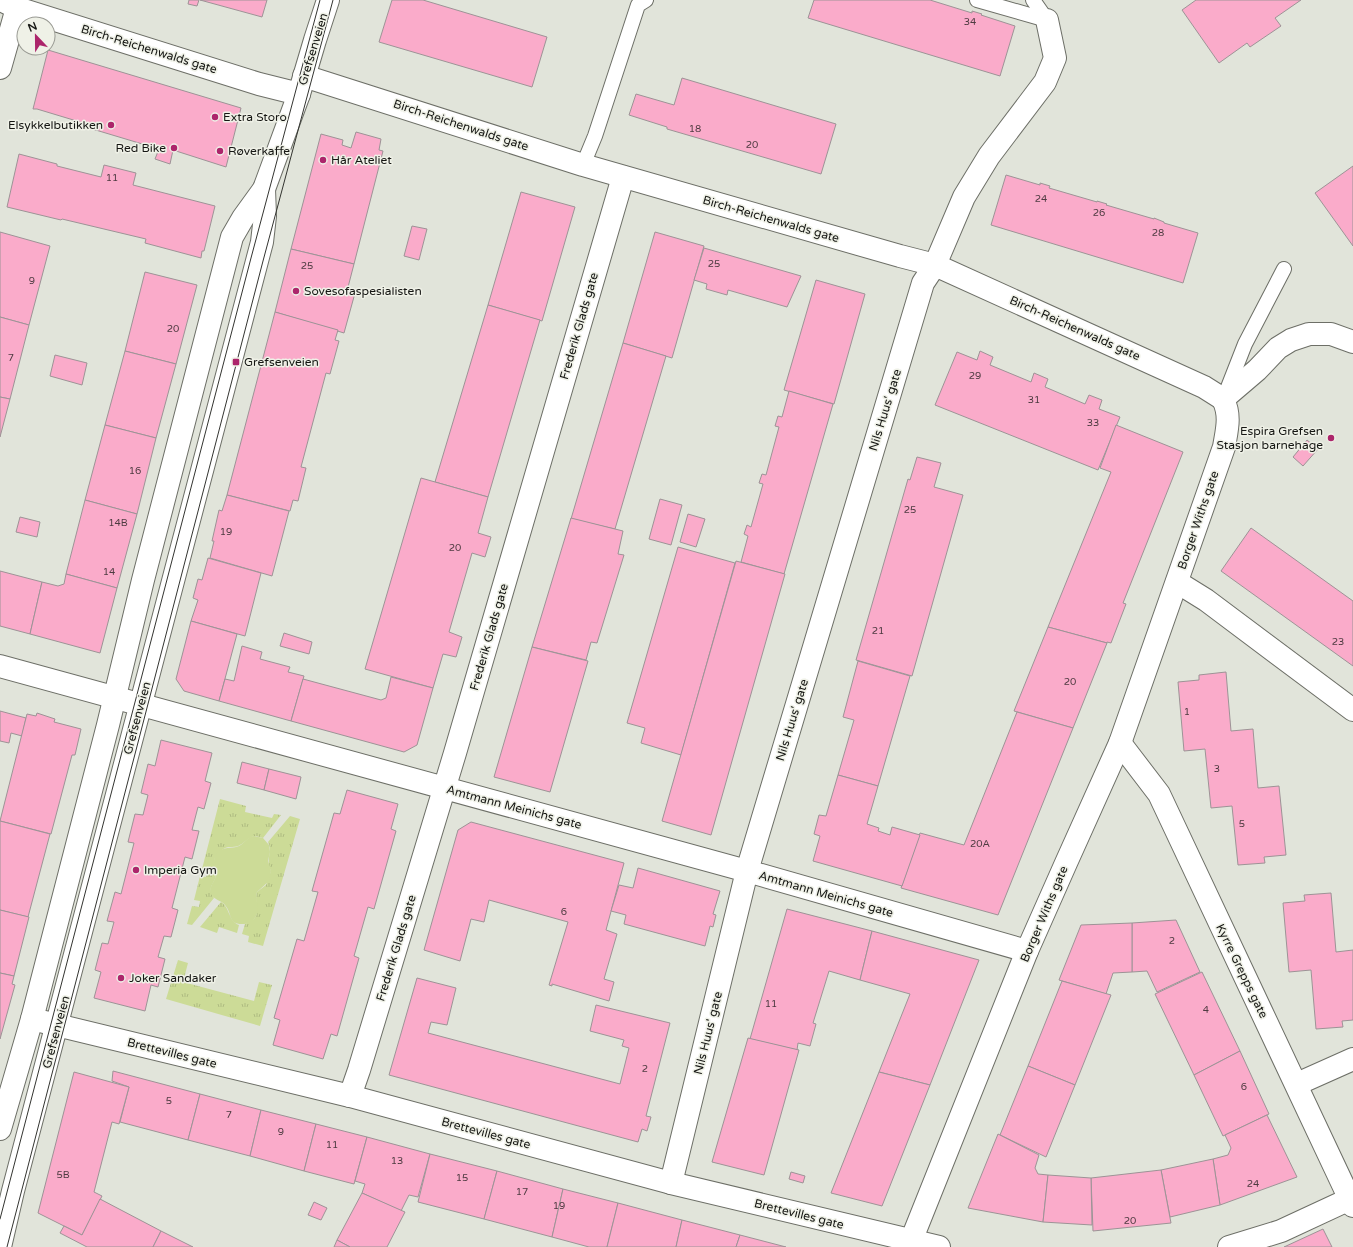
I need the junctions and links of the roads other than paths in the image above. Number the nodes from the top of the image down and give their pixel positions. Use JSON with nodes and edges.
{"nodes":[{"id":1,"x":328,"y":0,"type":"edge"},
{"id":2,"x":646,"y":0,"type":"edge"},
{"id":3,"x":977,"y":0,"type":"edge"},
{"id":4,"x":1033,"y":0,"type":"edge"},
{"id":5,"x":9,"y":4,"type":"edge"},
{"id":6,"x":1047,"y":20,"type":"junction"},
{"id":7,"x":0,"y":68,"type":"edge"},
{"id":8,"x":302,"y":85,"type":"junction"},
{"id":9,"x":583,"y":165,"type":"junction"},
{"id":10,"x":623,"y":177,"type":"junction"},
{"id":11,"x":264,"y":189,"type":"junction"},
{"id":12,"x":935,"y":265,"type":"junction"},
{"id":13,"x":1284,"y":268,"type":"dead end"},
{"id":14,"x":1353,"y":342,"type":"edge"},
{"id":15,"x":1223,"y":399,"type":"junction"},
{"id":16,"x":1177,"y":582,"type":"junction"},
{"id":17,"x":0,"y":666,"type":"edge"},
{"id":18,"x":115,"y":697,"type":"junction"},
{"id":19,"x":141,"y":704,"type":"junction"},
{"id":20,"x":1353,"y":710,"type":"edge"},
{"id":21,"x":1120,"y":743,"type":"junction"},
{"id":22,"x":445,"y":788,"type":"junction"},
{"id":23,"x":747,"y":872,"type":"junction"},
{"id":24,"x":1027,"y":951,"type":"junction"},
{"id":25,"x":32,"y":1019,"type":"junction"},
{"id":26,"x":58,"y":1026,"type":"junction"},
{"id":27,"x":1353,"y":1059,"type":"edge"},
{"id":28,"x":7,"y":1083,"type":"edge"},
{"id":29,"x":1297,"y":1084,"type":"junction"},
{"id":30,"x":350,"y":1096,"type":"junction"},
{"id":31,"x":0,"y":1128,"type":"edge"},
{"id":32,"x":671,"y":1183,"type":"junction"},
{"id":33,"x":1351,"y":1202,"type":"edge"},
{"id":34,"x":911,"y":1244,"type":"edge"},
{"id":35,"x":0,"y":1247,"type":"edge"},
{"id":36,"x":939,"y":1247,"type":"edge"},
{"id":37,"x":1229,"y":1247,"type":"edge"}],
"edges":[{"from":1,"to":8,"type":"street","name":"Grefsenveien"},
{"from":2,"to":9,"type":"lane"},
{"from":3,"to":6,"type":"lane"},
{"from":4,"to":6,"type":"lane"},
{"from":5,"to":7,"type":"street"},
{"from":5,"to":8,"type":"street","name":"Birch-Reichenwalds gate"},
{"from":6,"to":12,"type":"street","name":"Nils Huus' gate"},
{"from":8,"to":9,"type":"street","name":"Birch-Reichenwalds gate"},
{"from":8,"to":11,"type":"street","name":"Grefsenveien"},
{"from":9,"to":10,"type":"street","name":"Birch-Reichenwalds gate"},
{"from":10,"to":12,"type":"street","name":"Birch-Reichenwalds gate"},
{"from":10,"to":22,"type":"street","name":"Frederik Glads gate"},
{"from":11,"to":18,"type":"street","name":"Grefsenveien"},
{"from":11,"to":19,"type":"street","name":"Grefsenveien"},
{"from":12,"to":15,"type":"street","name":"Birch-Reichenwalds gate"},
{"from":12,"to":23,"type":"street","name":"Nils Huus' gate"},
{"from":13,"to":15,"type":"lane"},
{"from":14,"to":15,"type":"street"},
{"from":15,"to":16,"type":"street","name":"Borger Withs gate"},
{"from":16,"to":20,"type":"street","name":"Borger Withs gate"},
{"from":16,"to":21,"type":"street","name":"Borger Withs gate"},
{"from":17,"to":18,"type":"street","name":"Amtmann Meinichs gate"},
{"from":18,"to":19,"type":"street","name":"Amtmann Meinichs gate"},
{"from":18,"to":25,"type":"street","name":"Grefsenveien"},
{"from":19,"to":22,"type":"street","name":"Amtmann Meinichs gate"},
{"from":19,"to":26,"type":"street","name":"Grefsenveien"},
{"from":21,"to":24,"type":"street","name":"Borger Withs gate"},
{"from":21,"to":29,"type":"street","name":"Kyrre Grepps gate"},
{"from":22,"to":23,"type":"street","name":"Amtmann Meinichs gate"},
{"from":22,"to":30,"type":"street","name":"Frederik Glads gate"},
{"from":23,"to":24,"type":"street","name":"Amtmann Meinichs gate"},
{"from":23,"to":32,"type":"street","name":"Nils Huus' gate"},
{"from":24,"to":34,"type":"street","name":"Borger Withs gate"},
{"from":25,"to":26,"type":"street","name":"Brettevilles gate"},
{"from":25,"to":28,"type":"street","name":"Grefsenveien"},
{"from":26,"to":30,"type":"street","name":"Brettevilles gate"},
{"from":26,"to":35,"type":"street","name":"Grefsenveien"},
{"from":27,"to":29,"type":"street"},
{"from":28,"to":31,"type":"street","name":"Grefsenveien"},
{"from":29,"to":33,"type":"street","name":"Kyrre Grepps gate"},
{"from":30,"to":32,"type":"street","name":"Brettevilles gate"},
{"from":32,"to":34,"type":"street","name":"Brettevilles gate"},
{"from":33,"to":37,"type":"street"},
{"from":34,"to":36,"type":"street","name":"Brettevilles gate"}]}
